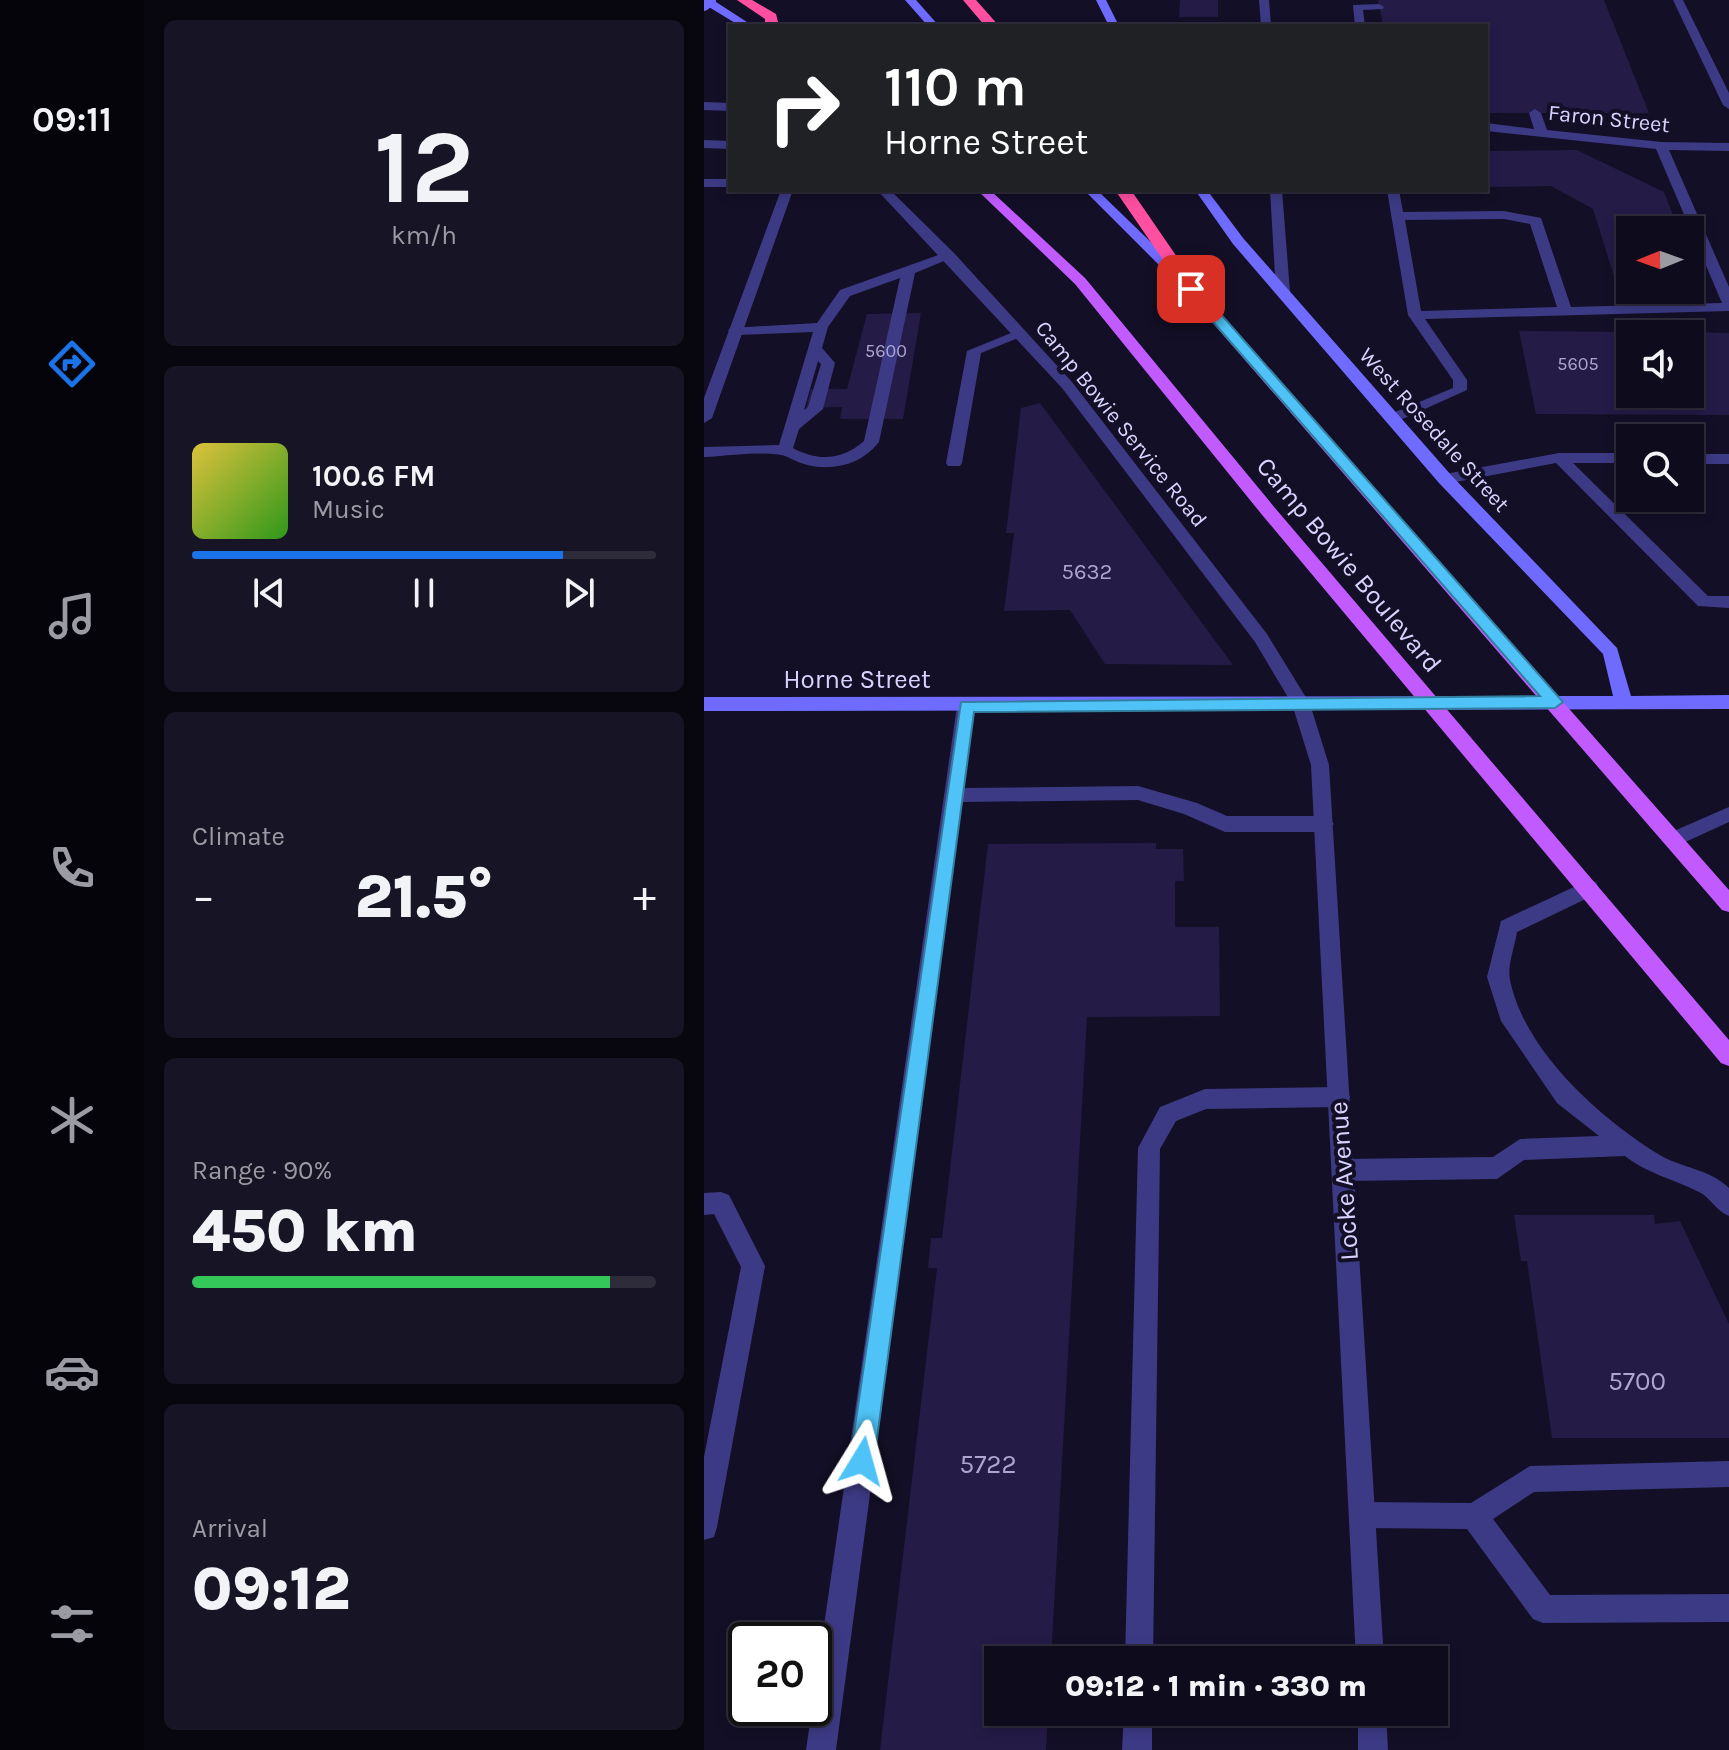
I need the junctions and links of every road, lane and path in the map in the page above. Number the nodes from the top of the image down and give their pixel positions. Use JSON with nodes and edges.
{"nodes":[{"id":1,"x":743,"y":0,"type":"edge"},
{"id":2,"x":910,"y":0,"type":"edge"},
{"id":3,"x":969,"y":0,"type":"edge"},
{"id":4,"x":1101,"y":0,"type":"edge"},
{"id":5,"x":1264,"y":0,"type":"edge"},
{"id":6,"x":1678,"y":0,"type":"edge"},
{"id":7,"x":706,"y":2,"type":"edge"},
{"id":8,"x":1379,"y":7,"type":"dead end"},
{"id":9,"x":744,"y":24,"type":"edge"},
{"id":10,"x":772,"y":24,"type":"edge"},
{"id":11,"x":932,"y":24,"type":"edge"},
{"id":12,"x":990,"y":24,"type":"edge"},
{"id":13,"x":1113,"y":24,"type":"edge"},
{"id":14,"x":1266,"y":24,"type":"edge"},
{"id":15,"x":1360,"y":24,"type":"edge"},
{"id":16,"x":1729,"y":105,"type":"edge"},
{"id":17,"x":704,"y":106,"type":"edge"},
{"id":18,"x":728,"y":107,"type":"edge"},
{"id":19,"x":1535,"y":113,"type":"dead end"},
{"id":20,"x":1488,"y":127,"type":"edge"},
{"id":21,"x":1542,"y":133,"type":"junction"},
{"id":22,"x":704,"y":144,"type":"edge"},
{"id":23,"x":728,"y":145,"type":"edge"},
{"id":24,"x":1661,"y":146,"type":"junction"},
{"id":25,"x":1729,"y":147,"type":"edge"},
{"id":26,"x":704,"y":183,"type":"edge"},
{"id":27,"x":728,"y":183,"type":"edge"},
{"id":28,"x":786,"y":192,"type":"edge"},
{"id":29,"x":885,"y":192,"type":"edge"},
{"id":30,"x":985,"y":192,"type":"edge"},
{"id":31,"x":1092,"y":192,"type":"edge"},
{"id":32,"x":1124,"y":192,"type":"edge"},
{"id":33,"x":1202,"y":192,"type":"edge"},
{"id":34,"x":1276,"y":192,"type":"edge"},
{"id":35,"x":1393,"y":192,"type":"edge"},
{"id":36,"x":1399,"y":216,"type":"junction"},
{"id":37,"x":949,"y":256,"type":"junction"},
{"id":38,"x":909,"y":270,"type":"junction"},
{"id":39,"x":1191,"y":289,"type":"junction"},
{"id":40,"x":1283,"y":292,"type":"junction"},
{"id":41,"x":1729,"y":305,"type":"edge"},
{"id":42,"x":1565,"y":311,"type":"junction"},
{"id":43,"x":1415,"y":315,"type":"junction"},
{"id":44,"x":821,"y":327,"type":"junction"},
{"id":45,"x":735,"y":331,"type":"junction"},
{"id":46,"x":1021,"y":334,"type":"junction"},
{"id":47,"x":704,"y":418,"type":"edge"},
{"id":48,"x":1393,"y":418,"type":"junction"},
{"id":49,"x":785,"y":450,"type":"junction"},
{"id":50,"x":704,"y":452,"type":"edge"},
{"id":51,"x":1559,"y":458,"type":"junction"},
{"id":52,"x":1616,"y":458,"type":"edge"},
{"id":53,"x":1704,"y":459,"type":"edge"},
{"id":54,"x":1729,"y":459,"type":"edge"},
{"id":55,"x":954,"y":463,"type":"dead end"},
{"id":56,"x":1445,"y":479,"type":"junction"},
{"id":57,"x":1729,"y":602,"type":"edge"},
{"id":58,"x":1432,"y":702,"type":"junction"},
{"id":59,"x":1555,"y":702,"type":"junction"},
{"id":60,"x":1624,"y":702,"type":"junction"},
{"id":61,"x":1729,"y":702,"type":"edge"},
{"id":62,"x":704,"y":704,"type":"edge"},
{"id":63,"x":1301,"y":704,"type":"junction"},
{"id":64,"x":966,"y":706,"type":"junction"},
{"id":65,"x":955,"y":795,"type":"junction"},
{"id":66,"x":1729,"y":814,"type":"edge"},
{"id":67,"x":1324,"y":824,"type":"junction"},
{"id":68,"x":1674,"y":839,"type":"junction"},
{"id":69,"x":1589,"y":888,"type":"junction"},
{"id":70,"x":1729,"y":904,"type":"edge"},
{"id":71,"x":1729,"y":1056,"type":"edge"},
{"id":72,"x":1339,"y":1097,"type":"junction"},
{"id":73,"x":1628,"y":1145,"type":"junction"},
{"id":74,"x":1344,"y":1170,"type":"junction"},
{"id":75,"x":704,"y":1204,"type":"edge"},
{"id":76,"x":1729,"y":1205,"type":"edge"},
{"id":77,"x":1729,"y":1474,"type":"edge"},
{"id":78,"x":1365,"y":1515,"type":"junction"},
{"id":79,"x":1474,"y":1516,"type":"junction"},
{"id":80,"x":704,"y":1527,"type":"edge"},
{"id":81,"x":1729,"y":1608,"type":"edge"},
{"id":82,"x":1139,"y":1646,"type":"edge"},
{"id":83,"x":1370,"y":1646,"type":"edge"},
{"id":84,"x":1138,"y":1726,"type":"edge"},
{"id":85,"x":1372,"y":1726,"type":"edge"},
{"id":86,"x":821,"y":1750,"type":"edge"},
{"id":87,"x":1137,"y":1750,"type":"edge"},
{"id":88,"x":1373,"y":1750,"type":"edge"}],
"edges":[{"from":1,"to":10,"type":"highway"},
{"from":2,"to":11,"type":"main road"},
{"from":3,"to":12,"type":"highway"},
{"from":4,"to":13,"type":"main road"},
{"from":5,"to":14,"type":"street"},
{"from":6,"to":16,"type":"street"},
{"from":7,"to":9,"type":"main road"},
{"from":8,"to":15,"type":"street"},
{"from":17,"to":18,"type":"street"},
{"from":19,"to":21,"type":"street"},
{"from":20,"to":21,"type":"street","name":"Faron Street"},
{"from":21,"to":24,"type":"street","name":"Faron Street"},
{"from":22,"to":23,"type":"street"},
{"from":24,"to":25,"type":"street","name":"Faron Street"},
{"from":24,"to":41,"type":"street"},
{"from":26,"to":27,"type":"street"},
{"from":28,"to":45,"type":"street"},
{"from":29,"to":37,"type":"street","name":"Camp Bowie Service Road"},
{"from":30,"to":58,"type":"main road","name":"Camp Bowie Boulevard"},
{"from":31,"to":39,"type":"main road"},
{"from":32,"to":39,"type":"highway"},
{"from":33,"to":40,"type":"main road","name":"West Rosedale Street"},
{"from":34,"to":40,"type":"street"},
{"from":35,"to":36,"type":"street"},
{"from":36,"to":42,"type":"street"},
{"from":36,"to":43,"type":"street"},
{"from":37,"to":38,"type":"street"},
{"from":37,"to":46,"type":"street","name":"Camp Bowie Service Road"},
{"from":38,"to":44,"type":"street"},
{"from":38,"to":49,"type":"street"},
{"from":39,"to":59,"type":"main road"},
{"from":40,"to":48,"type":"main road","name":"West Rosedale Street"},
{"from":41,"to":42,"type":"street"},
{"from":42,"to":43,"type":"street"},
{"from":43,"to":48,"type":"street"},
{"from":44,"to":45,"type":"street"},
{"from":44,"to":49,"type":"street"},
{"from":45,"to":47,"type":"street"},
{"from":46,"to":55,"type":"street"},
{"from":46,"to":63,"type":"street","name":"Camp Bowie Service Road"},
{"from":48,"to":56,"type":"main road","name":"West Rosedale Street"},
{"from":49,"to":50,"type":"street"},
{"from":51,"to":52,"type":"street"},
{"from":51,"to":56,"type":"street"},
{"from":51,"to":57,"type":"street"},
{"from":53,"to":54,"type":"street"},
{"from":56,"to":60,"type":"main road","name":"West Rosedale Street"},
{"from":58,"to":59,"type":"main road","name":"Horne Street"},
{"from":58,"to":63,"type":"main road","name":"Horne Street"},
{"from":58,"to":69,"type":"main road","name":"Camp Bowie Boulevard"},
{"from":59,"to":60,"type":"main road","name":"Horne Street"},
{"from":59,"to":68,"type":"main road"},
{"from":60,"to":61,"type":"main road","name":"Horne Street"},
{"from":62,"to":64,"type":"main road","name":"Horne Street"},
{"from":63,"to":64,"type":"main road","name":"Horne Street"},
{"from":63,"to":67,"type":"street","name":"Locke Avenue"},
{"from":64,"to":65,"type":"street"},
{"from":65,"to":67,"type":"street"},
{"from":65,"to":86,"type":"street"},
{"from":66,"to":68,"type":"street"},
{"from":67,"to":72,"type":"street","name":"Locke Avenue"},
{"from":68,"to":70,"type":"main road"},
{"from":69,"to":71,"type":"main road","name":"Camp Bowie Boulevard"},
{"from":69,"to":73,"type":"street"},
{"from":72,"to":74,"type":"street","name":"Locke Avenue"},
{"from":72,"to":82,"type":"street"},
{"from":73,"to":74,"type":"street"},
{"from":73,"to":76,"type":"street"},
{"from":74,"to":78,"type":"street","name":"Locke Avenue"},
{"from":75,"to":80,"type":"street"},
{"from":77,"to":79,"type":"street"},
{"from":78,"to":79,"type":"street"},
{"from":78,"to":83,"type":"street","name":"Locke Avenue"},
{"from":79,"to":81,"type":"street"},
{"from":84,"to":87,"type":"street"},
{"from":85,"to":88,"type":"street"}]}
